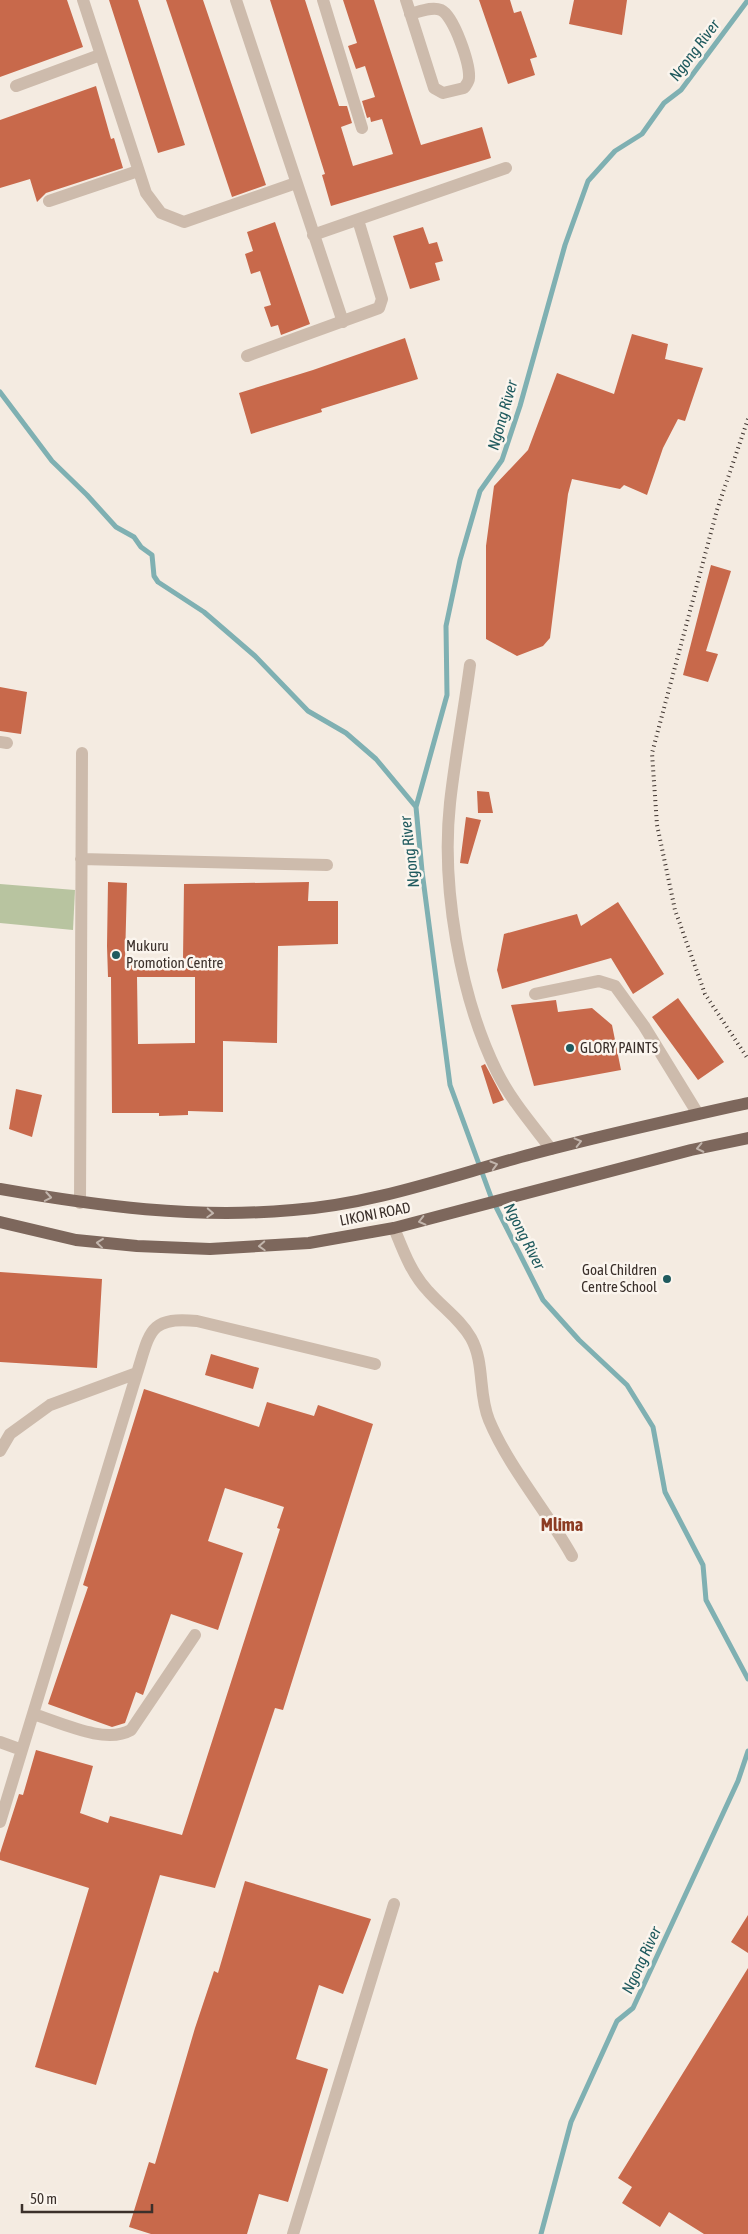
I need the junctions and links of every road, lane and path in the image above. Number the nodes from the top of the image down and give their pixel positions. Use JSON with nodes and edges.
{"nodes":[{"id":1,"x":83,"y":0,"type":"edge"},
{"id":2,"x":236,"y":0,"type":"edge"},
{"id":3,"x":323,"y":0,"type":"edge"},
{"id":4,"x":406,"y":0,"type":"edge"},
{"id":5,"x":410,"y":14,"type":"junction"},
{"id":6,"x":100,"y":55,"type":"junction"},
{"id":7,"x":16,"y":86,"type":"dead end"},
{"id":8,"x":362,"y":128,"type":"dead end"},
{"id":9,"x":506,"y":168,"type":"dead end"},
{"id":10,"x":138,"y":171,"type":"junction"},
{"id":11,"x":296,"y":183,"type":"junction"},
{"id":12,"x":49,"y":201,"type":"dead end"},
{"id":13,"x":358,"y":220,"type":"junction"},
{"id":14,"x":313,"y":235,"type":"junction"},
{"id":15,"x":343,"y":322,"type":"junction"},
{"id":16,"x":247,"y":356,"type":"dead end"},
{"id":17,"x":470,"y":665,"type":"dead end"},
{"id":18,"x":82,"y":754,"type":"dead end"},
{"id":19,"x":81,"y":859,"type":"junction"},
{"id":20,"x":327,"y":865,"type":"dead end"},
{"id":21,"x":535,"y":994,"type":"dead end"},
{"id":22,"x":748,"y":1103,"type":"edge"},
{"id":23,"x":698,"y":1114,"type":"junction"},
{"id":24,"x":748,"y":1138,"type":"edge"},
{"id":25,"x":551,"y":1149,"type":"junction"},
{"id":26,"x":0,"y":1189,"type":"edge"},
{"id":27,"x":80,"y":1203,"type":"junction"},
{"id":28,"x":0,"y":1222,"type":"edge"},
{"id":29,"x":394,"y":1228,"type":"junction"},
{"id":30,"x":375,"y":1364,"type":"dead end"},
{"id":31,"x":137,"y":1373,"type":"junction"},
{"id":32,"x":0,"y":1451,"type":"edge"},
{"id":33,"x":572,"y":1556,"type":"dead end"},
{"id":34,"x":195,"y":1635,"type":"dead end"},
{"id":35,"x":33,"y":1714,"type":"junction"},
{"id":36,"x":0,"y":1742,"type":"edge"},
{"id":37,"x":22,"y":1750,"type":"junction"},
{"id":38,"x":0,"y":1822,"type":"edge"},
{"id":39,"x":394,"y":1904,"type":"dead end"},
{"id":40,"x":293,"y":2234,"type":"edge"}],
"edges":[{"from":1,"to":6,"type":"street"},
{"from":2,"to":11,"type":"street"},
{"from":3,"to":8,"type":"street"},
{"from":4,"to":5,"type":"street"},
{"from":5,"to":5,"type":"street"},
{"from":6,"to":7,"type":"street"},
{"from":6,"to":10,"type":"street"},
{"from":9,"to":13,"type":"street"},
{"from":10,"to":11,"type":"street"},
{"from":10,"to":12,"type":"street"},
{"from":11,"to":14,"type":"street"},
{"from":13,"to":14,"type":"street"},
{"from":13,"to":15,"type":"street"},
{"from":14,"to":15,"type":"street"},
{"from":15,"to":16,"type":"street"},
{"from":17,"to":25,"type":"street"},
{"from":18,"to":19,"type":"street"},
{"from":19,"to":20,"type":"street"},
{"from":19,"to":27,"type":"street"},
{"from":21,"to":23,"type":"street"},
{"from":22,"to":23,"type":"main road","name":"LIKONI ROAD"},
{"from":25,"to":23,"type":"main road","name":"LIKONI ROAD","one_way":true},
{"from":24,"to":29,"type":"main road","name":"LIKONI ROAD","one_way":true},
{"from":27,"to":25,"type":"main road","name":"LIKONI ROAD","one_way":true},
{"from":26,"to":27,"type":"main road","name":"LIKONI ROAD","one_way":true},
{"from":29,"to":28,"type":"main road","name":"LIKONI ROAD","one_way":true},
{"from":29,"to":33,"type":"street"},
{"from":30,"to":31,"type":"street"},
{"from":31,"to":32,"type":"street"},
{"from":31,"to":35,"type":"street"},
{"from":34,"to":35,"type":"street"},
{"from":35,"to":37,"type":"street"},
{"from":36,"to":37,"type":"street"},
{"from":37,"to":38,"type":"street"},
{"from":39,"to":40,"type":"street"}]}
